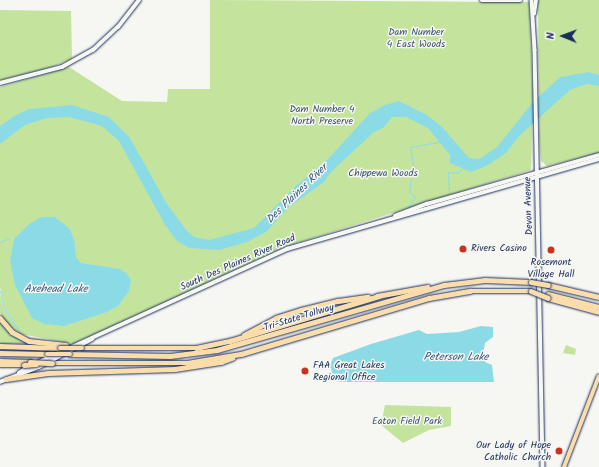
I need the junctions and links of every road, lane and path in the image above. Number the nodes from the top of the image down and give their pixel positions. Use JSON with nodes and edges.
{"nodes":[{"id":1,"x":139,"y":0,"type":"edge"},
{"id":2,"x":482,"y":0,"type":"edge"},
{"id":3,"x":520,"y":0,"type":"edge"},
{"id":4,"x":532,"y":0,"type":"edge"},
{"id":5,"x":536,"y":0,"type":"edge"},
{"id":6,"x":534,"y":17,"type":"junction"},
{"id":7,"x":0,"y":83,"type":"edge"},
{"id":8,"x":599,"y":155,"type":"edge"},
{"id":9,"x":599,"y":159,"type":"edge"},
{"id":10,"x":536,"y":172,"type":"junction"},
{"id":11,"x":536,"y":178,"type":"junction"},
{"id":12,"x":395,"y":216,"type":"junction"},
{"id":13,"x":444,"y":285,"type":"junction"},
{"id":14,"x":379,"y":296,"type":"junction"},
{"id":15,"x":548,"y":296,"type":"junction"},
{"id":16,"x":599,"y":297,"type":"edge"},
{"id":17,"x":599,"y":307,"type":"edge"},
{"id":18,"x":599,"y":312,"type":"edge"},
{"id":19,"x":0,"y":318,"type":"edge"},
{"id":20,"x":221,"y":343,"type":"junction"},
{"id":21,"x":0,"y":347,"type":"edge"},
{"id":22,"x":84,"y":348,"type":"junction"},
{"id":23,"x":0,"y":353,"type":"edge"},
{"id":24,"x":241,"y":354,"type":"junction"},
{"id":25,"x":0,"y":361,"type":"edge"},
{"id":26,"x":44,"y":363,"type":"junction"},
{"id":27,"x":0,"y":365,"type":"edge"},
{"id":28,"x":599,"y":376,"type":"edge"},
{"id":29,"x":6,"y":379,"type":"junction"},
{"id":30,"x":0,"y":382,"type":"edge"},
{"id":31,"x":543,"y":467,"type":"edge"},
{"id":32,"x":564,"y":467,"type":"edge"}],
"edges":[{"from":1,"to":7,"type":"main road"},
{"from":2,"to":3,"type":"main road"},
{"from":4,"to":6,"type":"main road","name":"Devon Avenue"},
{"from":5,"to":6,"type":"main road","name":"Devon Avenue"},
{"from":6,"to":10,"type":"main road","name":"Devon Avenue"},
{"from":8,"to":10,"type":"main road","name":"South Des Plaines River Road"},
{"from":9,"to":11,"type":"main road","name":"South Des Plaines River Road"},
{"from":10,"to":11,"type":"main road","name":"Devon Avenue"},
{"from":10,"to":12,"type":"main road","name":"South Des Plaines River Road"},
{"from":11,"to":12,"type":"main road","name":"South Des Plaines River Road"},
{"from":11,"to":31,"type":"main road","name":"Devon Avenue"},
{"from":12,"to":29,"type":"main road","name":"South Des Plaines River Road"},
{"from":13,"to":14,"type":"highway"},
{"from":13,"to":16,"type":"highway","name":"Tri-State Tollway","bridge":true},
{"from":13,"to":23,"type":"highway","name":"Tri-State Tollway","bridge":true},
{"from":14,"to":20,"type":"highway"},
{"from":14,"to":20,"type":"highway"},
{"from":15,"to":17,"type":"highway","name":"Tri-State Tollway"},
{"from":15,"to":18,"type":"highway"},
{"from":15,"to":24,"type":"highway","name":"Tri-State Tollway","bridge":true},
{"from":19,"to":22,"type":"highway","bridge":true},
{"from":20,"to":22,"type":"highway"},
{"from":21,"to":22,"type":"highway","bridge":true},
{"from":24,"to":26,"type":"highway","name":"Tri-State Tollway","bridge":true},
{"from":24,"to":29,"type":"highway"},
{"from":25,"to":26,"type":"highway","name":"Tri-State Tollway","bridge":true},
{"from":26,"to":27,"type":"highway","bridge":true},
{"from":28,"to":32,"type":"main road"},
{"from":29,"to":30,"type":"main road","name":"South Des Plaines River Road"}]}
